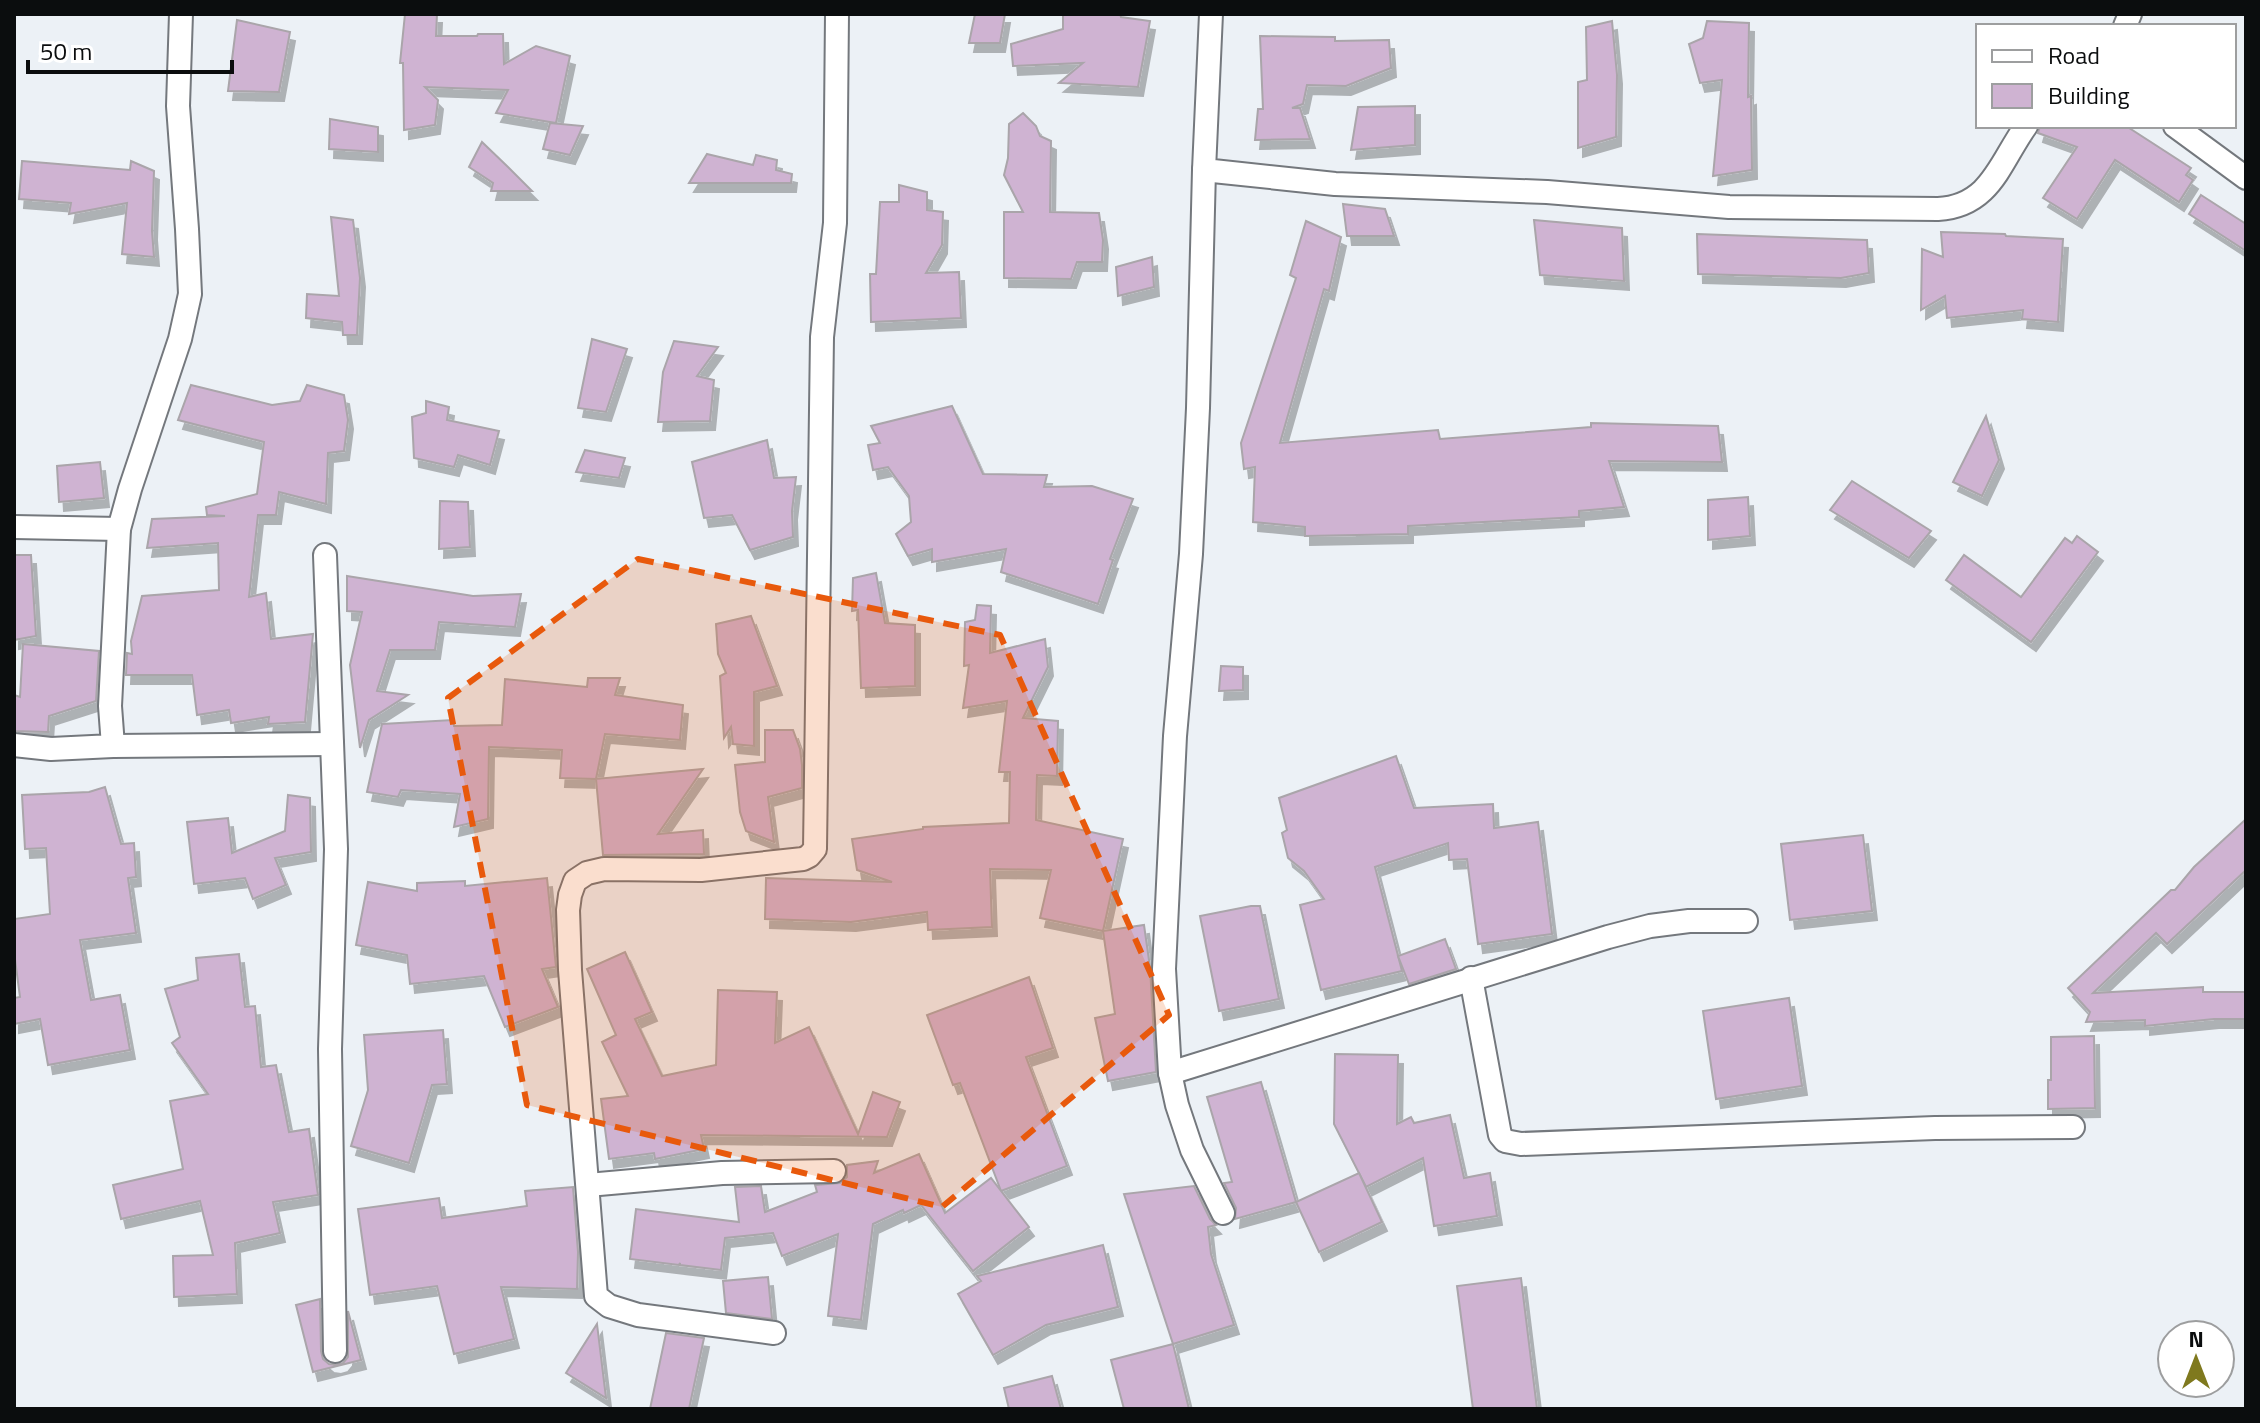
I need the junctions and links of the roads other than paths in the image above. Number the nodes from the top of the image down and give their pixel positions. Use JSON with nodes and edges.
{"nodes":[{"id":1,"x":181,"y":14,"type":"edge"},
{"id":2,"x":837,"y":14,"type":"edge"},
{"id":3,"x":1211,"y":14,"type":"edge"},
{"id":4,"x":2025,"y":128,"type":"edge"},
{"id":5,"x":2178,"y":128,"type":"edge"},
{"id":6,"x":1204,"y":170,"type":"junction"},
{"id":7,"x":2246,"y":178,"type":"edge"},
{"id":8,"x":14,"y":527,"type":"edge"},
{"id":9,"x":119,"y":529,"type":"junction"},
{"id":10,"x":325,"y":555,"type":"dead end"},
{"id":11,"x":332,"y":744,"type":"junction"},
{"id":12,"x":14,"y":745,"type":"edge"},
{"id":13,"x":113,"y":746,"type":"junction"},
{"id":14,"x":1746,"y":921,"type":"dead end"},
{"id":15,"x":1471,"y":978,"type":"junction"},
{"id":16,"x":1170,"y":1073,"type":"junction"},
{"id":17,"x":2073,"y":1127,"type":"dead end"},
{"id":18,"x":834,"y":1171,"type":"dead end"},
{"id":19,"x":588,"y":1185,"type":"junction"},
{"id":20,"x":1223,"y":1213,"type":"dead end"},
{"id":21,"x":774,"y":1333,"type":"dead end"},
{"id":22,"x":335,"y":1351,"type":"dead end"}],
"edges":[{"from":1,"to":9,"type":"street"},
{"from":2,"to":19,"type":"street"},
{"from":3,"to":6,"type":"street"},
{"from":4,"to":6,"type":"street"},
{"from":5,"to":7,"type":"street"},
{"from":6,"to":16,"type":"street"},
{"from":8,"to":9,"type":"street"},
{"from":9,"to":13,"type":"street"},
{"from":10,"to":11,"type":"street"},
{"from":11,"to":13,"type":"street"},
{"from":11,"to":22,"type":"street"},
{"from":12,"to":13,"type":"street"},
{"from":14,"to":15,"type":"street"},
{"from":15,"to":16,"type":"street"},
{"from":15,"to":17,"type":"street"},
{"from":16,"to":20,"type":"street"},
{"from":18,"to":19,"type":"street"},
{"from":19,"to":21,"type":"street"}]}
